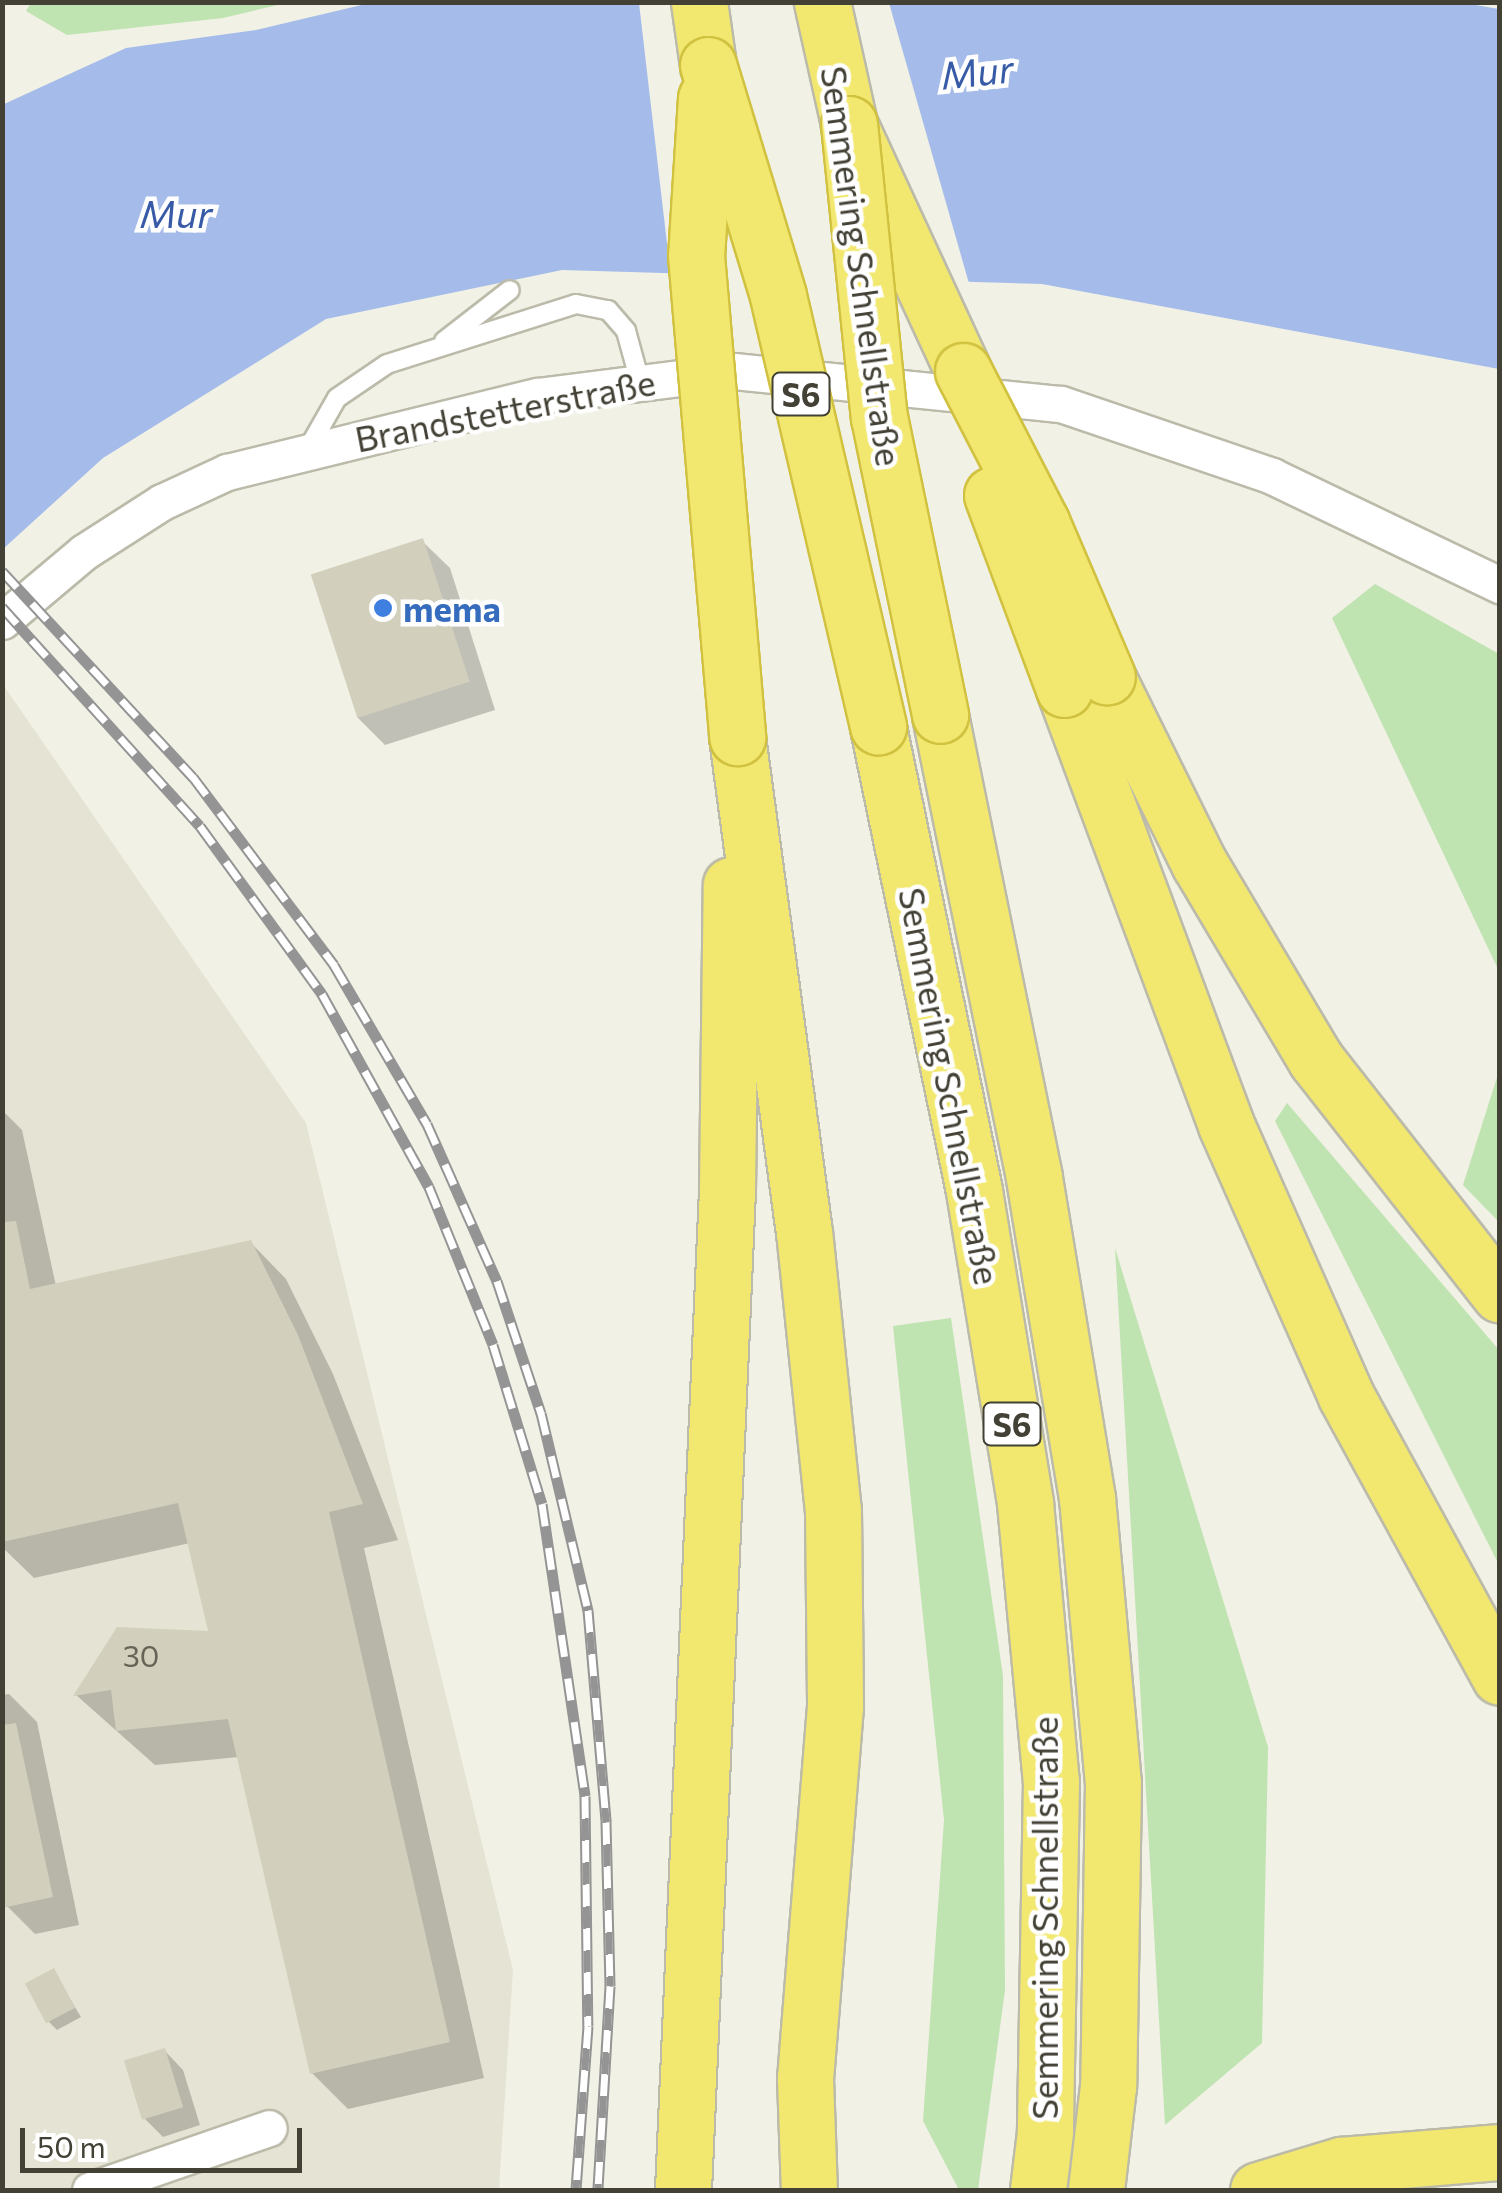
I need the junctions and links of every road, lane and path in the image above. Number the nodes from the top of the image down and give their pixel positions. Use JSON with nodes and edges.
{"nodes":[{"id":1,"x":699,"y":2,"type":"edge"},
{"id":2,"x":822,"y":2,"type":"edge"},
{"id":3,"x":708,"y":65,"type":"junction"},
{"id":4,"x":849,"y":124,"type":"junction"},
{"id":5,"x":510,"y":290,"type":"dead end"},
{"id":6,"x":442,"y":343,"type":"junction"},
{"id":7,"x":640,"y":382,"type":"junction"},
{"id":8,"x":309,"y":447,"type":"junction"},
{"id":9,"x":1500,"y":584,"type":"edge"},
{"id":10,"x":2,"y":621,"type":"edge"},
{"id":11,"x":1086,"y":683,"type":"junction"},
{"id":12,"x":737,"y":737,"type":"junction"},
{"id":13,"x":1500,"y":1294,"type":"edge"},
{"id":14,"x":1500,"y":1677,"type":"edge"},
{"id":15,"x":269,"y":2128,"type":"dead end"},
{"id":16,"x":1500,"y":2152,"type":"edge"},
{"id":17,"x":90,"y":2190,"type":"edge"},
{"id":18,"x":683,"y":2190,"type":"edge"},
{"id":19,"x":809,"y":2190,"type":"edge"},
{"id":20,"x":1038,"y":2190,"type":"edge"},
{"id":21,"x":1096,"y":2190,"type":"edge"},
{"id":22,"x":1258,"y":2190,"type":"edge"}],
"edges":[{"from":1,"to":3,"type":"highway","name":"Semmering Schnellstraße","number":"S6"},
{"from":2,"to":4,"type":"highway","name":"Semmering Schnellstraße","number":"S6"},
{"from":3,"to":12,"type":"highway","bridge":true},
{"from":3,"to":20,"type":"highway","name":"Semmering Schnellstraße","number":"S6","bridge":true},
{"from":4,"to":11,"type":"highway","bridge":true},
{"from":4,"to":21,"type":"highway","name":"Semmering Schnellstraße","number":"S6","bridge":true},
{"from":5,"to":6,"type":"lane"},
{"from":6,"to":7,"type":"lane"},
{"from":6,"to":8,"type":"lane"},
{"from":7,"to":8,"type":"street","name":"Brandstetterstraße"},
{"from":7,"to":9,"type":"street","name":"Brandstetterstraße"},
{"from":8,"to":10,"type":"street","name":"Brandstetterstraße"},
{"from":11,"to":13,"type":"highway"},
{"from":11,"to":14,"type":"highway"},
{"from":12,"to":18,"type":"highway"},
{"from":12,"to":19,"type":"highway"},
{"from":15,"to":17,"type":"street"},
{"from":16,"to":22,"type":"highway"}]}
